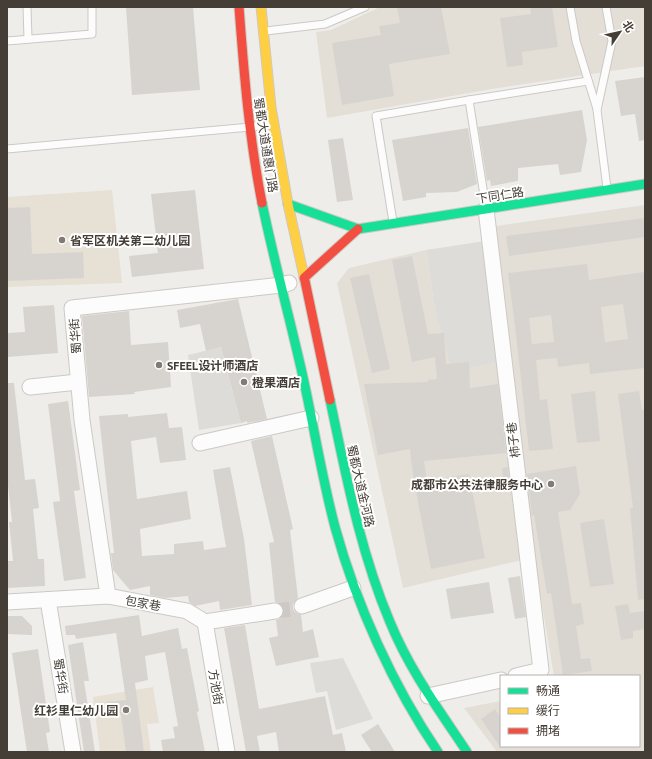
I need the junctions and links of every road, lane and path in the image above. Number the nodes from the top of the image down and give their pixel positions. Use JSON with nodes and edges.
{"nodes":[{"id":1,"x":27,"y":7,"type":"edge"},
{"id":2,"x":92,"y":7,"type":"edge"},
{"id":3,"x":239,"y":7,"type":"edge"},
{"id":4,"x":261,"y":7,"type":"edge"},
{"id":5,"x":365,"y":7,"type":"edge"},
{"id":6,"x":570,"y":7,"type":"edge"},
{"id":7,"x":606,"y":7,"type":"edge"},
{"id":8,"x":264,"y":31,"type":"junction"},
{"id":9,"x":28,"y":39,"type":"junction"},
{"id":10,"x":7,"y":41,"type":"edge"},
{"id":11,"x":588,"y":81,"type":"junction"},
{"id":12,"x":470,"y":100,"type":"junction"},
{"id":13,"x":597,"y":110,"type":"junction"},
{"id":14,"x":274,"y":124,"type":"junction"},
{"id":15,"x":250,"y":128,"type":"junction"},
{"id":16,"x":7,"y":149,"type":"edge"},
{"id":17,"x":645,"y":184,"type":"edge"},
{"id":18,"x":607,"y":190,"type":"junction"},
{"id":19,"x":288,"y":204,"type":"junction"},
{"id":20,"x":264,"y":208,"type":"junction"},
{"id":21,"x":486,"y":209,"type":"junction"},
{"id":22,"x":393,"y":223,"type":"junction"},
{"id":23,"x":358,"y":228,"type":"junction"},
{"id":24,"x":279,"y":234,"type":"dead end"},
{"id":25,"x":290,"y":253,"type":"dead end"},
{"id":26,"x":304,"y":278,"type":"junction"},
{"id":27,"x":282,"y":286,"type":"junction"},
{"id":28,"x":78,"y":382,"type":"junction"},
{"id":29,"x":30,"y":387,"type":"dead end"},
{"id":30,"x":312,"y":418,"type":"junction"},
{"id":31,"x":200,"y":443,"type":"dead end"},
{"id":32,"x":353,"y":588,"type":"junction"},
{"id":33,"x":108,"y":596,"type":"junction"},
{"id":34,"x":48,"y":600,"type":"junction"},
{"id":35,"x":7,"y":602,"type":"edge"},
{"id":36,"x":302,"y":606,"type":"tunnel mouth"},
{"id":37,"x":275,"y":611,"type":"tunnel mouth"},
{"id":38,"x":205,"y":622,"type":"junction"},
{"id":39,"x":520,"y":675,"type":"edge"},
{"id":40,"x":500,"y":680,"type":"edge"},
{"id":41,"x":428,"y":696,"type":"junction"},
{"id":42,"x":73,"y":752,"type":"edge"},
{"id":43,"x":227,"y":752,"type":"edge"},
{"id":44,"x":438,"y":752,"type":"edge"},
{"id":45,"x":467,"y":752,"type":"edge"}],
"edges":[{"from":1,"to":9,"type":"lane"},
{"from":2,"to":9,"type":"lane"},
{"from":3,"to":15,"type":"main road","name":"蜀都大道通惠门路"},
{"from":4,"to":8,"type":"main road","name":"蜀都大道通惠门路"},
{"from":5,"to":8,"type":"lane"},
{"from":6,"to":11,"type":"lane"},
{"from":7,"to":13,"type":"lane"},
{"from":8,"to":14,"type":"main road","name":"蜀都大道通惠门路"},
{"from":9,"to":10,"type":"lane"},
{"from":11,"to":12,"type":"lane"},
{"from":11,"to":13,"type":"lane"},
{"from":12,"to":21,"type":"lane"},
{"from":12,"to":22,"type":"lane"},
{"from":13,"to":18,"type":"lane"},
{"from":14,"to":15,"type":"lane"},
{"from":14,"to":19,"type":"main road","name":"蜀都大道通惠门路"},
{"from":15,"to":16,"type":"lane"},
{"from":15,"to":20,"type":"main road","name":"蜀都大道通惠门路"},
{"from":17,"to":18,"type":"main road","name":"下同仁路"},
{"from":18,"to":21,"type":"main road","name":"下同仁路"},
{"from":19,"to":23,"type":"main road","name":"下同仁路"},
{"from":19,"to":26,"type":"main road","name":"蜀都大道金河路"},
{"from":20,"to":24,"type":"main road"},
{"from":20,"to":27,"type":"main road","name":"蜀都大道通惠门路"},
{"from":21,"to":22,"type":"main road","name":"下同仁路"},
{"from":21,"to":39,"type":"street","name":"柿子巷"},
{"from":22,"to":23,"type":"main road","name":"下同仁路"},
{"from":23,"to":26,"type":"main road"},
{"from":25,"to":26,"type":"main road"},
{"from":26,"to":27,"type":"street","name":"蜀华街"},
{"from":26,"to":41,"type":"main road","name":"蜀都大道金河路"},
{"from":27,"to":28,"type":"street","name":"蜀华街"},
{"from":27,"to":30,"type":"main road"},
{"from":28,"to":29,"type":"street"},
{"from":28,"to":33,"type":"street","name":"蜀华街"},
{"from":30,"to":31,"type":"street"},
{"from":30,"to":32,"type":"main road"},
{"from":32,"to":36,"type":"street"},
{"from":32,"to":44,"type":"main road"},
{"from":33,"to":34,"type":"street","name":"包家巷"},
{"from":33,"to":38,"type":"street","name":"包家巷"},
{"from":34,"to":35,"type":"street","name":"包家巷"},
{"from":34,"to":42,"type":"street","name":"蜀华街"},
{"from":37,"to":38,"type":"street"},
{"from":38,"to":43,"type":"street","name":"方池街"},
{"from":40,"to":41,"type":"street"},
{"from":41,"to":45,"type":"main road","name":"蜀都大道金河路"}]}
